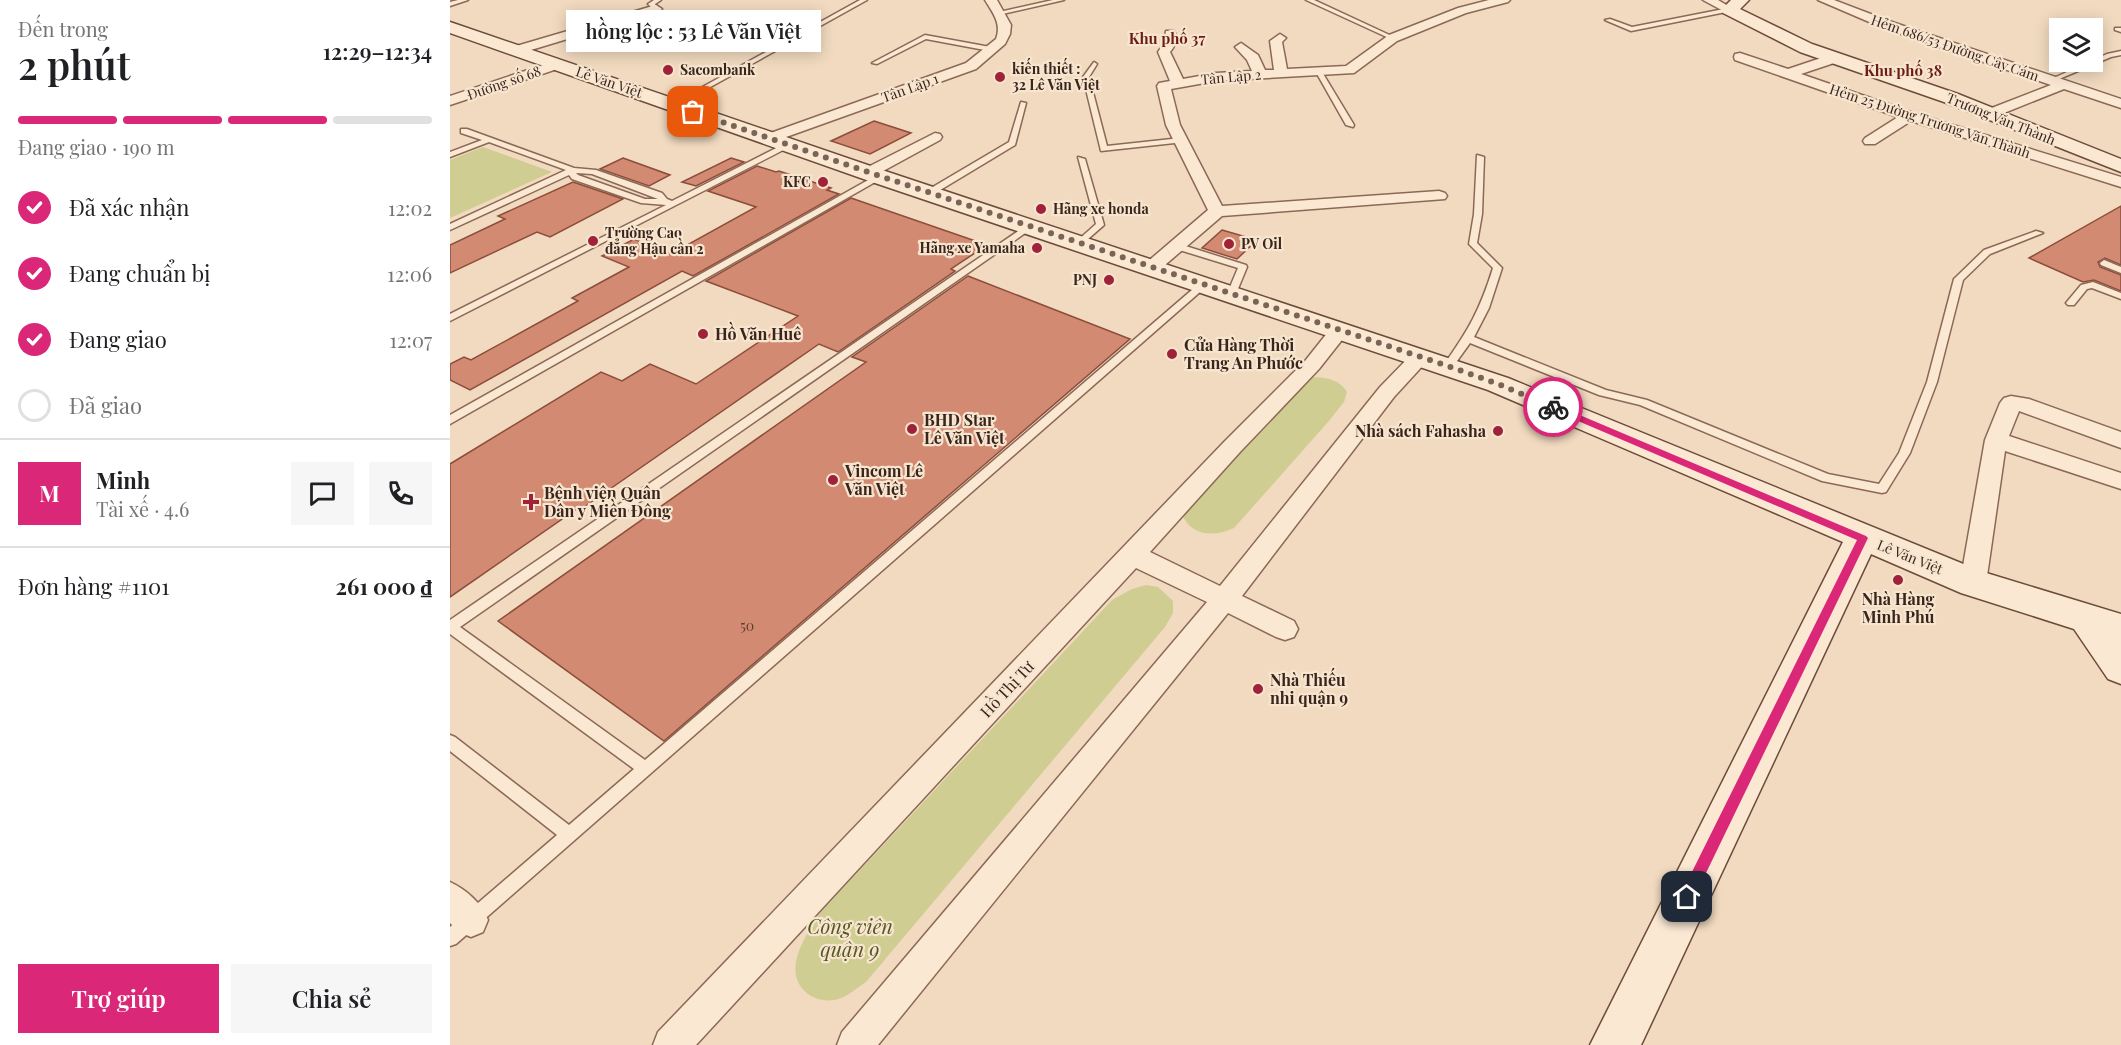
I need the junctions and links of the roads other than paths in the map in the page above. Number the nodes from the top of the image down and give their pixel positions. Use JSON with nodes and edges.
{"nodes":[{"id":1,"x":465,"y":0,"type":"edge"},
{"id":2,"x":864,"y":0,"type":"edge"},
{"id":3,"x":991,"y":0,"type":"edge"},
{"id":4,"x":1060,"y":0,"type":"edge"},
{"id":5,"x":1309,"y":0,"type":"edge"},
{"id":6,"x":1504,"y":0,"type":"edge"},
{"id":7,"x":1709,"y":0,"type":"edge"},
{"id":8,"x":1824,"y":0,"type":"edge"},
{"id":9,"x":450,"y":4,"type":"edge"},
{"id":10,"x":657,"y":4,"type":"edge"},
{"id":11,"x":1735,"y":5,"type":"edge"},
{"id":12,"x":998,"y":13,"type":"junction"},
{"id":13,"x":1608,"y":20,"type":"dead end"},
{"id":14,"x":450,"y":27,"type":"edge"},
{"id":15,"x":1170,"y":34,"type":"dead end"},
{"id":16,"x":1280,"y":38,"type":"dead end"},
{"id":17,"x":1393,"y":38,"type":"junction"},
{"id":18,"x":1241,"y":47,"type":"dead end"},
{"id":19,"x":517,"y":50,"type":"junction"},
{"id":20,"x":990,"y":50,"type":"junction"},
{"id":21,"x":2121,"y":53,"type":"edge"},
{"id":22,"x":1740,"y":57,"type":"dead end"},
{"id":23,"x":1835,"y":58,"type":"junction"},
{"id":24,"x":875,"y":63,"type":"dead end"},
{"id":25,"x":558,"y":64,"type":"junction"},
{"id":26,"x":1094,"y":64,"type":"dead end"},
{"id":27,"x":1319,"y":72,"type":"junction"},
{"id":28,"x":1281,"y":74,"type":"junction"},
{"id":29,"x":1788,"y":74,"type":"junction"},
{"id":30,"x":1260,"y":75,"type":"junction"},
{"id":31,"x":1178,"y":83,"type":"junction"},
{"id":32,"x":2056,"y":83,"type":"junction"},
{"id":33,"x":450,"y":101,"type":"edge"},
{"id":34,"x":1023,"y":103,"type":"dead end"},
{"id":35,"x":674,"y":105,"type":"junction"},
{"id":36,"x":2121,"y":105,"type":"edge"},
{"id":37,"x":1989,"y":114,"type":"junction"},
{"id":38,"x":1909,"y":116,"type":"junction"},
{"id":39,"x":1350,"y":125,"type":"dead end"},
{"id":40,"x":464,"y":131,"type":"dead end"},
{"id":41,"x":935,"y":136,"type":"dead end"},
{"id":42,"x":488,"y":140,"type":"junction"},
{"id":43,"x":1181,"y":140,"type":"junction"},
{"id":44,"x":1870,"y":141,"type":"dead end"},
{"id":45,"x":779,"y":142,"type":"junction"},
{"id":46,"x":450,"y":155,"type":"edge"},
{"id":47,"x":1480,"y":157,"type":"dead end"},
{"id":48,"x":1081,"y":159,"type":"dead end"},
{"id":49,"x":2121,"y":166,"type":"edge"},
{"id":50,"x":573,"y":170,"type":"junction"},
{"id":51,"x":874,"y":175,"type":"junction"},
{"id":52,"x":2121,"y":182,"type":"edge"},
{"id":53,"x":929,"y":193,"type":"junction"},
{"id":54,"x":1438,"y":196,"type":"dead end"},
{"id":55,"x":668,"y":202,"type":"junction"},
{"id":56,"x":1217,"y":211,"type":"junction"},
{"id":57,"x":450,"y":227,"type":"edge"},
{"id":58,"x":1030,"y":227,"type":"junction"},
{"id":59,"x":2039,"y":233,"type":"dead end"},
{"id":60,"x":1080,"y":243,"type":"junction"},
{"id":61,"x":1176,"y":246,"type":"junction"},
{"id":62,"x":2104,"y":263,"type":"dead end"},
{"id":63,"x":1152,"y":267,"type":"junction"},
{"id":64,"x":2121,"y":270,"type":"edge"},
{"id":65,"x":1203,"y":285,"type":"junction"},
{"id":66,"x":1232,"y":294,"type":"junction"},
{"id":67,"x":2121,"y":296,"type":"edge"},
{"id":68,"x":2071,"y":303,"type":"dead end"},
{"id":69,"x":450,"y":318,"type":"edge"},
{"id":70,"x":1339,"y":331,"type":"junction"},
{"id":71,"x":1470,"y":339,"type":"junction"},
{"id":72,"x":1420,"y":357,"type":"junction"},
{"id":73,"x":1448,"y":366,"type":"junction"},
{"id":74,"x":450,"y":420,"type":"edge"},
{"id":75,"x":1996,"y":440,"type":"junction"},
{"id":76,"x":2121,"y":440,"type":"edge"},
{"id":77,"x":2121,"y":481,"type":"edge"},
{"id":78,"x":1863,"y":538,"type":"junction"},
{"id":79,"x":1133,"y":555,"type":"junction"},
{"id":80,"x":1973,"y":583,"type":"junction"},
{"id":81,"x":1224,"y":600,"type":"junction"},
{"id":82,"x":2104,"y":624,"type":"edge"},
{"id":83,"x":450,"y":627,"type":"edge"},
{"id":84,"x":1284,"y":629,"type":"dead end"},
{"id":85,"x":2121,"y":668,"type":"edge"},
{"id":86,"x":450,"y":742,"type":"edge"},
{"id":87,"x":645,"y":769,"type":"junction"},
{"id":88,"x":568,"y":834,"type":"junction"},
{"id":89,"x":457,"y":919,"type":"edge"},
{"id":90,"x":675,"y":1044,"type":"edge"},
{"id":91,"x":855,"y":1045,"type":"edge"},
{"id":92,"x":1615,"y":1045,"type":"edge"}],
"edges":[{"from":1,"to":9,"type":"lane"},
{"from":2,"to":35,"type":"lane"},
{"from":3,"to":12,"type":"street","name":"Tân Lập 1"},
{"from":4,"to":12,"type":"lane"},
{"from":5,"to":17,"type":"lane"},
{"from":6,"to":17,"type":"street","name":"Tân Lập 2"},
{"from":7,"to":11,"type":"street"},
{"from":8,"to":32,"type":"street","name":"Hẻm 686/53 Đường Cây Cám"},
{"from":10,"to":19,"type":"street"},
{"from":11,"to":13,"type":"lane"},
{"from":11,"to":23,"type":"main road","name":"Trương Văn Thành"},
{"from":12,"to":20,"type":"street","name":"Tân Lập 1"},
{"from":14,"to":19,"type":"main road","name":"Lê Văn Việt"},
{"from":15,"to":31,"type":"street"},
{"from":16,"to":28,"type":"street"},
{"from":17,"to":27,"type":"street","name":"Tân Lập 2"},
{"from":18,"to":30,"type":"street"},
{"from":19,"to":25,"type":"main road","name":"Lê Văn Việt"},
{"from":20,"to":24,"type":"lane"},
{"from":20,"to":45,"type":"street","name":"Tân Lập 1"},
{"from":21,"to":32,"type":"lane"},
{"from":22,"to":29,"type":"street","name":"Hẻm 25 Đường Trương Văn Thành"},
{"from":23,"to":29,"type":"street"},
{"from":23,"to":37,"type":"main road","name":"Trương Văn Thành"},
{"from":25,"to":33,"type":"street","name":"Đường số 68"},
{"from":25,"to":35,"type":"main road","name":"Lê Văn Việt"},
{"from":26,"to":43,"type":"lane"},
{"from":27,"to":28,"type":"street","name":"Tân Lập 2"},
{"from":27,"to":39,"type":"lane"},
{"from":28,"to":30,"type":"street","name":"Tân Lập 2"},
{"from":29,"to":38,"type":"street","name":"Hẻm 25 Đường Trương Văn Thành"},
{"from":30,"to":31,"type":"street","name":"Tân Lập 2"},
{"from":31,"to":43,"type":"street","name":"Tân Lập 2"},
{"from":32,"to":36,"type":"street","name":"Hẻm 686/53 Đường Cây Cám"},
{"from":32,"to":37,"type":"street"},
{"from":34,"to":53,"type":"lane"},
{"from":35,"to":45,"type":"main road","name":"Lê Văn Việt"},
{"from":37,"to":49,"type":"main road","name":"Trương Văn Thành"},
{"from":38,"to":44,"type":"street"},
{"from":38,"to":52,"type":"street","name":"Hẻm 25 Đường Trương Văn Thành"},
{"from":40,"to":42,"type":"lane"},
{"from":41,"to":51,"type":"street"},
{"from":42,"to":46,"type":"lane"},
{"from":42,"to":50,"type":"lane"},
{"from":43,"to":56,"type":"street","name":"Tân Lập 2"},
{"from":45,"to":51,"type":"main road","name":"Lê Văn Việt"},
{"from":45,"to":55,"type":"lane"},
{"from":47,"to":71,"type":"lane"},
{"from":48,"to":60,"type":"lane"},
{"from":50,"to":55,"type":"lane"},
{"from":50,"to":57,"type":"lane"},
{"from":51,"to":53,"type":"main road","name":"Lê Văn Việt"},
{"from":51,"to":74,"type":"lane"},
{"from":53,"to":58,"type":"main road","name":"Lê Văn Việt"},
{"from":54,"to":56,"type":"street"},
{"from":55,"to":69,"type":"lane"},
{"from":56,"to":61,"type":"street"},
{"from":58,"to":60,"type":"main road","name":"Lê Văn Việt"},
{"from":58,"to":83,"type":"lane"},
{"from":59,"to":71,"type":"lane"},
{"from":60,"to":63,"type":"main road","name":"Lê Văn Việt"},
{"from":61,"to":63,"type":"street"},
{"from":61,"to":66,"type":"lane"},
{"from":62,"to":64,"type":"lane"},
{"from":63,"to":65,"type":"main road","name":"Lê Văn Việt"},
{"from":65,"to":66,"type":"main road","name":"Lê Văn Việt"},
{"from":65,"to":87,"type":"lane"},
{"from":66,"to":70,"type":"main road","name":"Lê Văn Việt"},
{"from":67,"to":68,"type":"lane"},
{"from":70,"to":72,"type":"main road","name":"Lê Văn Việt"},
{"from":70,"to":79,"type":"street","name":"Hồ Thị Tư"},
{"from":71,"to":73,"type":"lane"},
{"from":72,"to":73,"type":"main road","name":"Lê Văn Việt"},
{"from":72,"to":81,"type":"street"},
{"from":73,"to":78,"type":"main road","name":"Lê Văn Việt"},
{"from":75,"to":76,"type":"street"},
{"from":75,"to":77,"type":"street"},
{"from":75,"to":80,"type":"street"},
{"from":78,"to":80,"type":"main road","name":"Lê Văn Việt"},
{"from":78,"to":92,"type":"main road"},
{"from":79,"to":81,"type":"street"},
{"from":79,"to":90,"type":"street","name":"Hồ Thị Tư"},
{"from":80,"to":82,"type":"main road","name":"Lê Văn Việt"},
{"from":81,"to":84,"type":"street"},
{"from":81,"to":91,"type":"street"},
{"from":82,"to":85,"type":"main road"},
{"from":83,"to":87,"type":"lane"},
{"from":86,"to":88,"type":"lane"},
{"from":87,"to":88,"type":"lane"},
{"from":88,"to":89,"type":"lane"}]}
